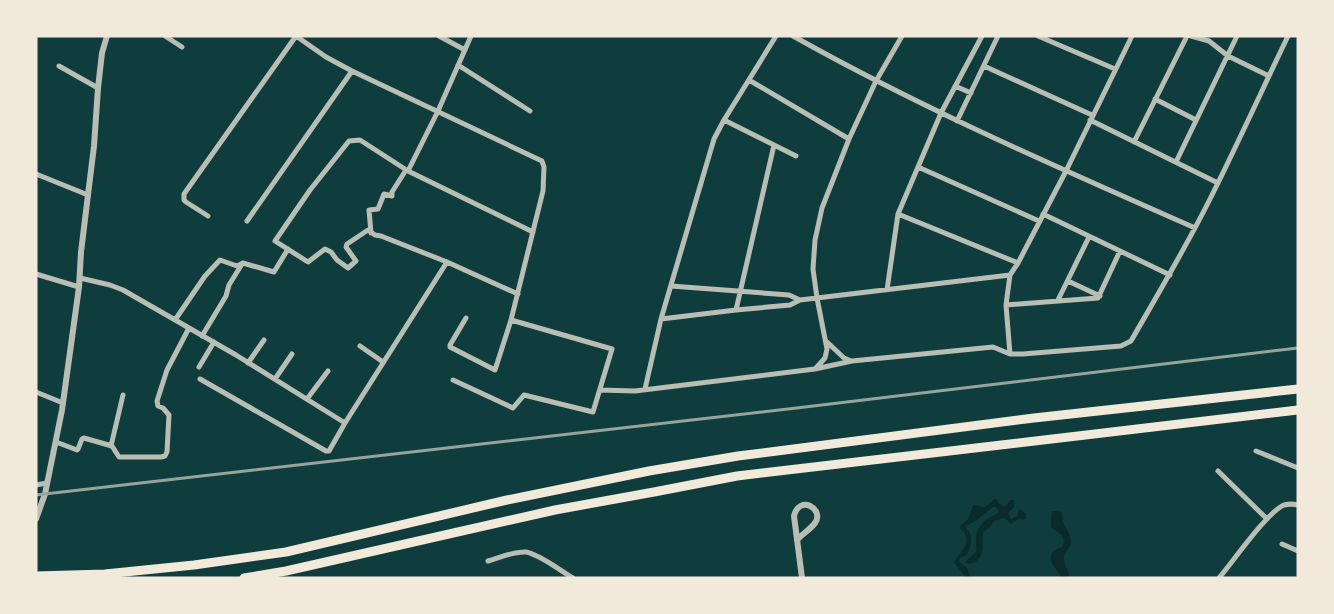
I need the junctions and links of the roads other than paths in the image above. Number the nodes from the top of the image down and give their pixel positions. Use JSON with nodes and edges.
{"nodes":[{"id":1,"x":107,"y":36,"type":"edge"},
{"id":2,"x":165,"y":36,"type":"edge"},
{"id":3,"x":296,"y":36,"type":"edge"},
{"id":4,"x":439,"y":36,"type":"edge"},
{"id":5,"x":471,"y":36,"type":"edge"},
{"id":6,"x":776,"y":36,"type":"edge"},
{"id":7,"x":793,"y":36,"type":"edge"},
{"id":8,"x":810,"y":36,"type":"edge"},
{"id":9,"x":902,"y":36,"type":"edge"},
{"id":10,"x":982,"y":36,"type":"edge"},
{"id":11,"x":998,"y":36,"type":"edge"},
{"id":12,"x":1038,"y":36,"type":"edge"},
{"id":13,"x":1132,"y":36,"type":"edge"},
{"id":14,"x":1189,"y":36,"type":"edge"},
{"id":15,"x":1238,"y":36,"type":"edge"},
{"id":16,"x":1288,"y":36,"type":"edge"},
{"id":17,"x":806,"y":44,"type":"junction"},
{"id":18,"x":182,"y":47,"type":"dead end"},
{"id":19,"x":465,"y":50,"type":"junction"},
{"id":20,"x":1228,"y":56,"type":"junction"},
{"id":21,"x":458,"y":64,"type":"junction"},
{"id":22,"x":59,"y":66,"type":"dead end"},
{"id":23,"x":984,"y":66,"type":"junction"},
{"id":24,"x":1115,"y":69,"type":"junction"},
{"id":25,"x":352,"y":72,"type":"junction"},
{"id":26,"x":1269,"y":76,"type":"junction"},
{"id":27,"x":749,"y":80,"type":"junction"},
{"id":28,"x":876,"y":81,"type":"junction"},
{"id":29,"x":955,"y":86,"type":"junction"},
{"id":30,"x":98,"y":88,"type":"junction"},
{"id":31,"x":971,"y":93,"type":"junction"},
{"id":32,"x":1155,"y":99,"type":"junction"},
{"id":33,"x":438,"y":111,"type":"junction"},
{"id":34,"x":530,"y":111,"type":"dead end"},
{"id":35,"x":941,"y":113,"type":"junction"},
{"id":36,"x":1091,"y":117,"type":"junction"},
{"id":37,"x":724,"y":120,"type":"junction"},
{"id":38,"x":1196,"y":120,"type":"junction"},
{"id":39,"x":957,"y":121,"type":"junction"},
{"id":40,"x":849,"y":139,"type":"junction"},
{"id":41,"x":1134,"y":142,"type":"junction"},
{"id":42,"x":774,"y":145,"type":"junction"},
{"id":43,"x":796,"y":156,"type":"dead end"},
{"id":44,"x":1176,"y":162,"type":"junction"},
{"id":45,"x":918,"y":167,"type":"junction"},
{"id":46,"x":407,"y":170,"type":"junction"},
{"id":47,"x":1066,"y":171,"type":"junction"},
{"id":48,"x":36,"y":174,"type":"edge"},
{"id":49,"x":1218,"y":183,"type":"junction"},
{"id":50,"x":88,"y":195,"type":"junction"},
{"id":51,"x":898,"y":214,"type":"junction"},
{"id":52,"x":1043,"y":214,"type":"junction"},
{"id":53,"x":208,"y":216,"type":"dead end"},
{"id":54,"x":247,"y":221,"type":"dead end"},
{"id":55,"x":1039,"y":221,"type":"junction"},
{"id":56,"x":1195,"y":228,"type":"junction"},
{"id":57,"x":533,"y":232,"type":"junction"},
{"id":58,"x":371,"y":233,"type":"junction"},
{"id":59,"x":1089,"y":237,"type":"junction"},
{"id":60,"x":288,"y":249,"type":"junction"},
{"id":61,"x":1120,"y":251,"type":"junction"},
{"id":62,"x":447,"y":262,"type":"junction"},
{"id":63,"x":243,"y":263,"type":"junction"},
{"id":64,"x":1018,"y":263,"type":"junction"},
{"id":65,"x":36,"y":274,"type":"edge"},
{"id":66,"x":1010,"y":275,"type":"junction"},
{"id":67,"x":1170,"y":275,"type":"junction"},
{"id":68,"x":80,"y":278,"type":"junction"},
{"id":69,"x":1068,"y":281,"type":"junction"},
{"id":70,"x":670,"y":286,"type":"junction"},
{"id":71,"x":79,"y":287,"type":"junction"},
{"id":72,"x":887,"y":290,"type":"junction"},
{"id":73,"x":741,"y":291,"type":"junction"},
{"id":74,"x":518,"y":294,"type":"junction"},
{"id":75,"x":1100,"y":296,"type":"junction"},
{"id":76,"x":817,"y":297,"type":"junction"},
{"id":77,"x":800,"y":300,"type":"junction"},
{"id":78,"x":1058,"y":300,"type":"junction"},
{"id":79,"x":1006,"y":305,"type":"junction"},
{"id":80,"x":736,"y":310,"type":"junction"},
{"id":81,"x":466,"y":318,"type":"dead end"},
{"id":82,"x":661,"y":319,"type":"junction"},
{"id":83,"x":175,"y":320,"type":"junction"},
{"id":84,"x":511,"y":320,"type":"junction"},
{"id":85,"x":189,"y":328,"type":"junction"},
{"id":86,"x":202,"y":336,"type":"junction"},
{"id":87,"x":264,"y":340,"type":"dead end"},
{"id":88,"x":214,"y":342,"type":"junction"},
{"id":89,"x":827,"y":342,"type":"junction"},
{"id":90,"x":360,"y":346,"type":"dead end"},
{"id":91,"x":292,"y":354,"type":"dead end"},
{"id":92,"x":1010,"y":354,"type":"junction"},
{"id":93,"x":852,"y":361,"type":"junction"},
{"id":94,"x":383,"y":362,"type":"junction"},
{"id":95,"x":248,"y":363,"type":"junction"},
{"id":96,"x":199,"y":367,"type":"dead end"},
{"id":97,"x":814,"y":369,"type":"junction"},
{"id":98,"x":328,"y":371,"type":"dead end"},
{"id":99,"x":200,"y":379,"type":"dead end"},
{"id":100,"x":275,"y":379,"type":"junction"},
{"id":101,"x":453,"y":380,"type":"dead end"},
{"id":102,"x":1298,"y":388,"type":"edge"},
{"id":103,"x":645,"y":389,"type":"junction"},
{"id":104,"x":600,"y":390,"type":"junction"},
{"id":105,"x":36,"y":392,"type":"edge"},
{"id":106,"x":123,"y":395,"type":"dead end"},
{"id":107,"x":307,"y":399,"type":"junction"},
{"id":108,"x":63,"y":404,"type":"junction"},
{"id":109,"x":1298,"y":410,"type":"edge"},
{"id":110,"x":345,"y":423,"type":"junction"},
{"id":111,"x":56,"y":442,"type":"junction"},
{"id":112,"x":111,"y":446,"type":"junction"},
{"id":113,"x":1256,"y":451,"type":"dead end"},
{"id":114,"x":1298,"y":468,"type":"edge"},
{"id":115,"x":1218,"y":471,"type":"dead end"},
{"id":116,"x":47,"y":483,"type":"junction"},
{"id":117,"x":36,"y":485,"type":"edge"},
{"id":118,"x":1298,"y":505,"type":"edge"},
{"id":119,"x":36,"y":519,"type":"edge"},
{"id":120,"x":1266,"y":519,"type":"junction"},
{"id":121,"x":795,"y":520,"type":"junction"},
{"id":122,"x":812,"y":526,"type":"junction"},
{"id":123,"x":797,"y":540,"type":"junction"},
{"id":124,"x":1282,"y":544,"type":"dead end"},
{"id":125,"x":1298,"y":551,"type":"edge"},
{"id":126,"x":488,"y":561,"type":"dead end"},
{"id":127,"x":36,"y":576,"type":"edge"},
{"id":128,"x":244,"y":578,"type":"edge"},
{"id":129,"x":573,"y":578,"type":"edge"},
{"id":130,"x":802,"y":578,"type":"edge"},
{"id":131,"x":1219,"y":578,"type":"edge"}],
"edges":[{"from":1,"to":30,"type":"street"},
{"from":2,"to":18,"type":"street"},
{"from":3,"to":25,"type":"street"},
{"from":3,"to":53,"type":"street"},
{"from":4,"to":19,"type":"street"},
{"from":5,"to":19,"type":"street"},
{"from":6,"to":27,"type":"street"},
{"from":7,"to":17,"type":"street"},
{"from":8,"to":17,"type":"street"},
{"from":9,"to":28,"type":"street"},
{"from":10,"to":29,"type":"street"},
{"from":11,"to":23,"type":"street"},
{"from":12,"to":24,"type":"street"},
{"from":13,"to":24,"type":"street"},
{"from":14,"to":20,"type":"street"},
{"from":14,"to":32,"type":"street"},
{"from":15,"to":20,"type":"street"},
{"from":16,"to":26,"type":"street"},
{"from":17,"to":28,"type":"street"},
{"from":19,"to":21,"type":"street"},
{"from":20,"to":26,"type":"street"},
{"from":20,"to":38,"type":"street"},
{"from":21,"to":33,"type":"street"},
{"from":21,"to":34,"type":"street"},
{"from":22,"to":30,"type":"street"},
{"from":23,"to":31,"type":"street"},
{"from":23,"to":36,"type":"street"},
{"from":24,"to":36,"type":"street"},
{"from":25,"to":33,"type":"street"},
{"from":25,"to":54,"type":"street"},
{"from":26,"to":49,"type":"street"},
{"from":27,"to":37,"type":"street"},
{"from":27,"to":40,"type":"street"},
{"from":28,"to":35,"type":"street"},
{"from":28,"to":40,"type":"street"},
{"from":29,"to":31,"type":"street"},
{"from":29,"to":35,"type":"street"},
{"from":30,"to":50,"type":"street"},
{"from":31,"to":39,"type":"street"},
{"from":32,"to":38,"type":"street"},
{"from":32,"to":41,"type":"street"},
{"from":33,"to":46,"type":"street"},
{"from":33,"to":57,"type":"street"},
{"from":35,"to":39,"type":"street"},
{"from":35,"to":45,"type":"street"},
{"from":36,"to":41,"type":"street"},
{"from":36,"to":47,"type":"street"},
{"from":37,"to":42,"type":"street"},
{"from":37,"to":70,"type":"street"},
{"from":38,"to":44,"type":"street"},
{"from":39,"to":47,"type":"street"},
{"from":40,"to":76,"type":"street"},
{"from":41,"to":44,"type":"street"},
{"from":42,"to":43,"type":"street"},
{"from":42,"to":73,"type":"street"},
{"from":44,"to":49,"type":"street"},
{"from":45,"to":51,"type":"street"},
{"from":45,"to":55,"type":"street"},
{"from":46,"to":57,"type":"street"},
{"from":46,"to":58,"type":"street"},
{"from":46,"to":60,"type":"street"},
{"from":47,"to":52,"type":"street"},
{"from":47,"to":56,"type":"street"},
{"from":48,"to":50,"type":"street"},
{"from":49,"to":56,"type":"street"},
{"from":50,"to":68,"type":"street"},
{"from":51,"to":64,"type":"street"},
{"from":51,"to":72,"type":"street"},
{"from":52,"to":55,"type":"street"},
{"from":52,"to":59,"type":"street"},
{"from":55,"to":64,"type":"street"},
{"from":56,"to":67,"type":"street"},
{"from":57,"to":74,"type":"street"},
{"from":58,"to":60,"type":"street"},
{"from":58,"to":62,"type":"street"},
{"from":59,"to":61,"type":"street"},
{"from":59,"to":69,"type":"street"},
{"from":60,"to":63,"type":"street"},
{"from":61,"to":67,"type":"street"},
{"from":61,"to":75,"type":"street"},
{"from":62,"to":74,"type":"street"},
{"from":62,"to":94,"type":"street"},
{"from":63,"to":83,"type":"street"},
{"from":63,"to":86,"type":"street"},
{"from":64,"to":66,"type":"street"},
{"from":65,"to":71,"type":"street"},
{"from":66,"to":72,"type":"street"},
{"from":66,"to":79,"type":"street"},
{"from":67,"to":92,"type":"street"},
{"from":68,"to":71,"type":"street"},
{"from":68,"to":83,"type":"street"},
{"from":69,"to":75,"type":"street"},
{"from":69,"to":78,"type":"street"},
{"from":70,"to":73,"type":"street"},
{"from":70,"to":82,"type":"street"},
{"from":71,"to":108,"type":"street"},
{"from":72,"to":76,"type":"street"},
{"from":73,"to":77,"type":"street"},
{"from":73,"to":80,"type":"street"},
{"from":74,"to":84,"type":"street"},
{"from":75,"to":78,"type":"street"},
{"from":76,"to":77,"type":"street"},
{"from":76,"to":89,"type":"street"},
{"from":77,"to":80,"type":"street"},
{"from":78,"to":79,"type":"street"},
{"from":79,"to":92,"type":"street"},
{"from":80,"to":82,"type":"street"},
{"from":81,"to":84,"type":"street"},
{"from":82,"to":103,"type":"street"},
{"from":83,"to":85,"type":"street"},
{"from":84,"to":104,"type":"street"},
{"from":85,"to":86,"type":"street"},
{"from":85,"to":112,"type":"street"},
{"from":86,"to":88,"type":"street"},
{"from":87,"to":95,"type":"street"},
{"from":88,"to":95,"type":"street"},
{"from":88,"to":96,"type":"street"},
{"from":89,"to":93,"type":"street"},
{"from":89,"to":97,"type":"street"},
{"from":90,"to":94,"type":"street"},
{"from":91,"to":100,"type":"street"},
{"from":92,"to":93,"type":"street"},
{"from":93,"to":97,"type":"street"},
{"from":94,"to":110,"type":"street"},
{"from":95,"to":100,"type":"street"},
{"from":97,"to":103,"type":"street"},
{"from":98,"to":107,"type":"street"},
{"from":99,"to":110,"type":"street"},
{"from":100,"to":107,"type":"street"},
{"from":101,"to":104,"type":"street"},
{"from":102,"to":127,"type":"highway"},
{"from":103,"to":104,"type":"street"},
{"from":105,"to":108,"type":"street"},
{"from":106,"to":112,"type":"street"},
{"from":107,"to":110,"type":"street"},
{"from":108,"to":111,"type":"street"},
{"from":109,"to":128,"type":"highway"},
{"from":111,"to":112,"type":"street"},
{"from":111,"to":116,"type":"street"},
{"from":113,"to":114,"type":"street"},
{"from":115,"to":120,"type":"street"},
{"from":116,"to":117,"type":"street"},
{"from":116,"to":119,"type":"street"},
{"from":118,"to":120,"type":"street"},
{"from":120,"to":131,"type":"street"},
{"from":121,"to":122,"type":"street"},
{"from":121,"to":122,"type":"street"},
{"from":121,"to":123,"type":"street"},
{"from":122,"to":123,"type":"street"},
{"from":123,"to":130,"type":"street"},
{"from":124,"to":125,"type":"street"},
{"from":126,"to":129,"type":"street"}]}
